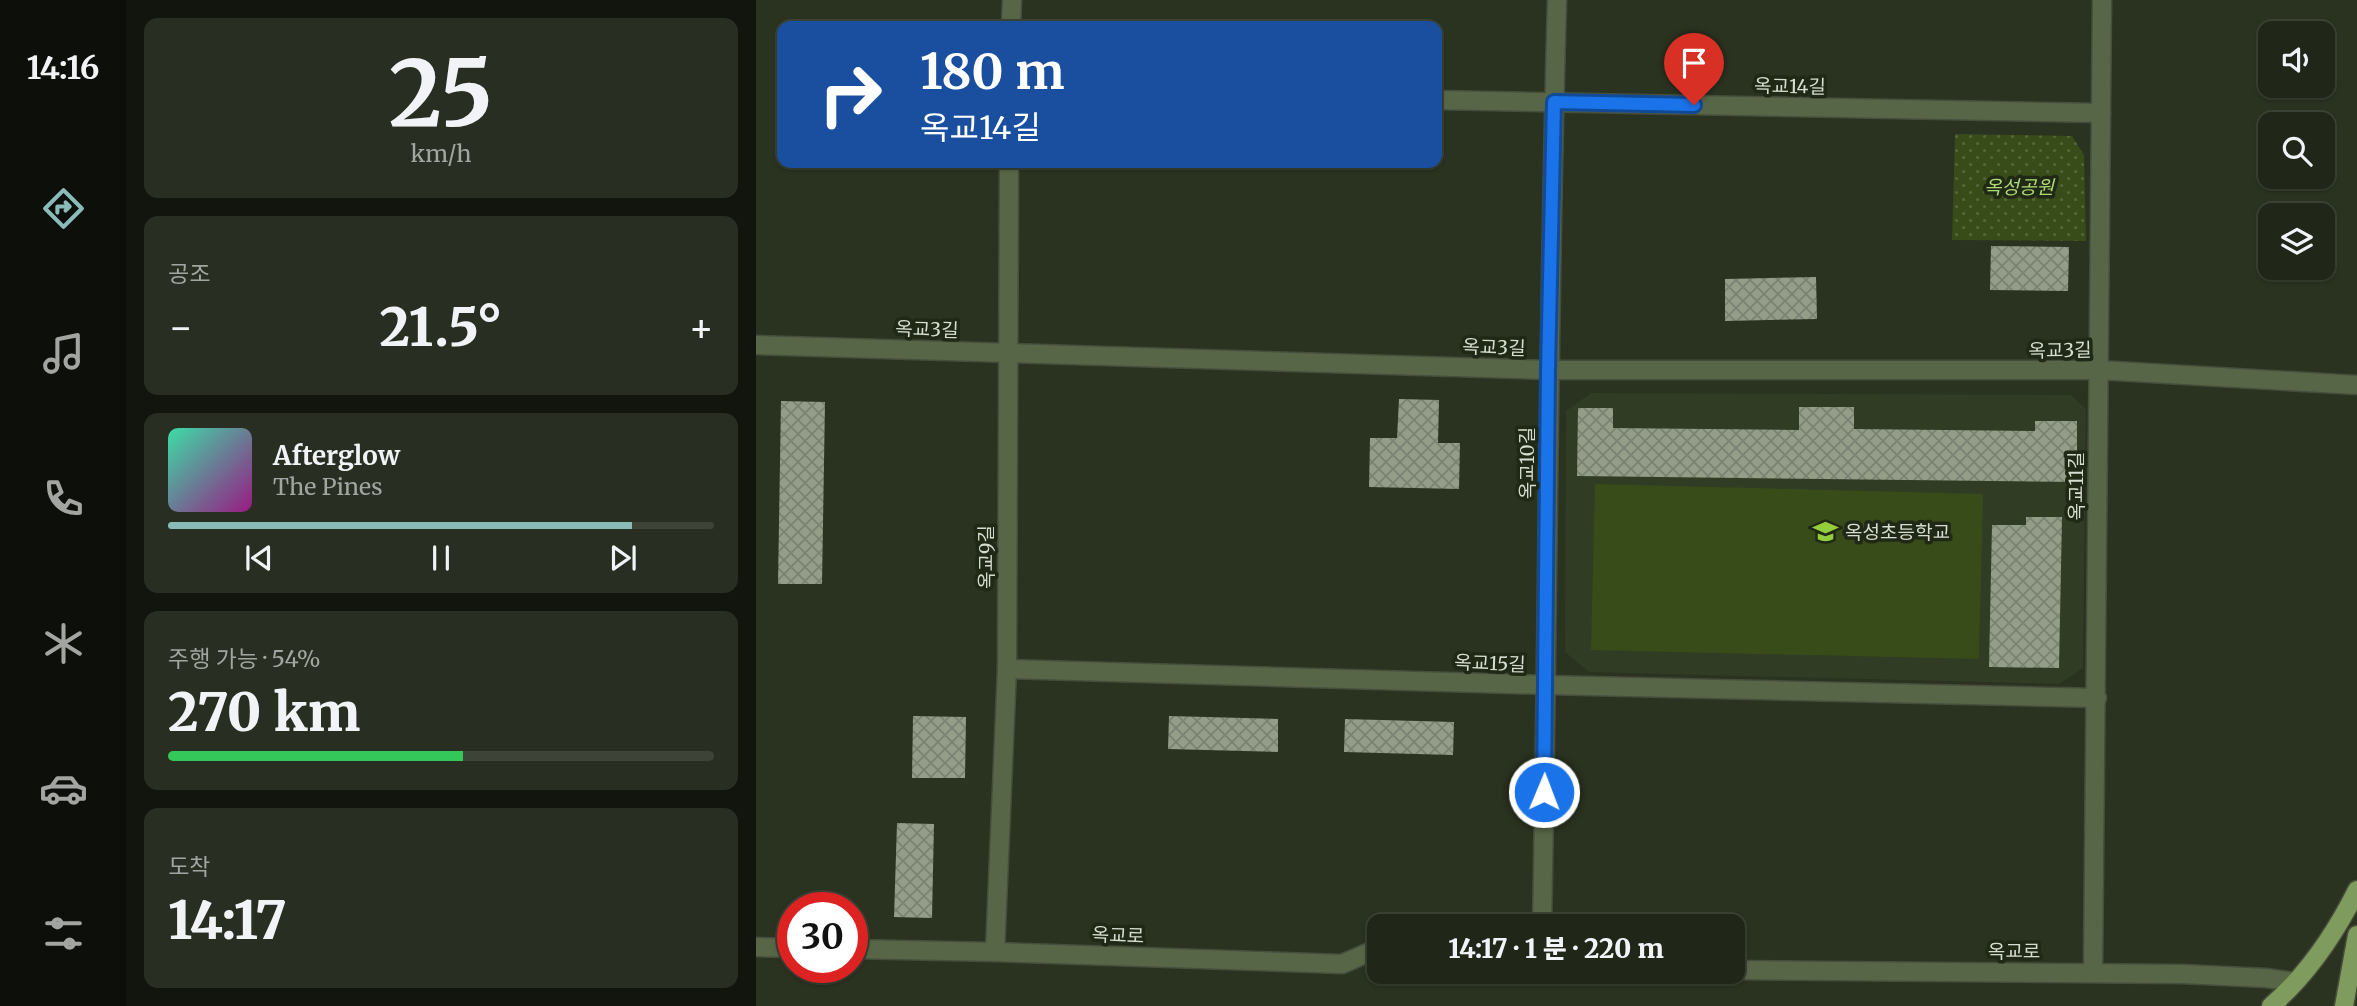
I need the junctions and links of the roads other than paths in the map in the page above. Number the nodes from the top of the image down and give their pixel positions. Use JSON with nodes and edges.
{"nodes":[{"id":1,"x":1012,"y":0,"type":"edge"},
{"id":2,"x":1557,"y":0,"type":"edge"},
{"id":3,"x":2102,"y":0,"type":"edge"},
{"id":4,"x":1011,"y":21,"type":"edge"},
{"id":5,"x":1442,"y":100,"type":"edge"},
{"id":6,"x":1554,"y":102,"type":"junction"},
{"id":7,"x":2101,"y":114,"type":"junction"},
{"id":8,"x":1009,"y":168,"type":"edge"},
{"id":9,"x":756,"y":345,"type":"edge"},
{"id":10,"x":1007,"y":353,"type":"junction"},
{"id":11,"x":1548,"y":370,"type":"junction"},
{"id":12,"x":2098,"y":370,"type":"junction"},
{"id":13,"x":2357,"y":385,"type":"edge"},
{"id":14,"x":1007,"y":669,"type":"junction"},
{"id":15,"x":1546,"y":685,"type":"junction"},
{"id":16,"x":2097,"y":698,"type":"junction"},
{"id":17,"x":2357,"y":890,"type":"edge"},
{"id":18,"x":1542,"y":914,"type":"edge"},
{"id":19,"x":2357,"y":935,"type":"edge"},
{"id":20,"x":756,"y":947,"type":"edge"},
{"id":21,"x":777,"y":948,"type":"edge"},
{"id":22,"x":868,"y":949,"type":"edge"},
{"id":23,"x":995,"y":952,"type":"junction"},
{"id":24,"x":1367,"y":953,"type":"edge"},
{"id":25,"x":1745,"y":970,"type":"edge"},
{"id":26,"x":2093,"y":972,"type":"junction"},
{"id":27,"x":2295,"y":982,"type":"junction"},
{"id":28,"x":2271,"y":1006,"type":"edge"},
{"id":29,"x":2344,"y":1006,"type":"edge"}],
"edges":[{"from":1,"to":4,"type":"street"},
{"from":2,"to":6,"type":"street","name":"옥교10길"},
{"from":3,"to":7,"type":"street","name":"옥교11길"},
{"from":5,"to":6,"type":"street","name":"옥교14길"},
{"from":6,"to":7,"type":"street","name":"옥교14길"},
{"from":6,"to":11,"type":"street","name":"옥교10길"},
{"from":7,"to":12,"type":"street","name":"옥교11길"},
{"from":8,"to":10,"type":"street","name":"옥교9길"},
{"from":9,"to":10,"type":"street","name":"옥교3길"},
{"from":10,"to":11,"type":"street","name":"옥교3길"},
{"from":10,"to":14,"type":"street","name":"옥교9길"},
{"from":11,"to":12,"type":"street","name":"옥교3길"},
{"from":11,"to":15,"type":"street","name":"옥교10길"},
{"from":12,"to":13,"type":"street","name":"옥교3길"},
{"from":12,"to":16,"type":"street","name":"옥교11길"},
{"from":14,"to":15,"type":"street","name":"옥교15길"},
{"from":14,"to":23,"type":"street","name":"옥교9길"},
{"from":15,"to":16,"type":"street","name":"옥교15길"},
{"from":15,"to":18,"type":"street","name":"옥교10길"},
{"from":16,"to":26,"type":"street","name":"옥교11길"},
{"from":17,"to":27,"type":"main road"},
{"from":19,"to":29,"type":"main road"},
{"from":20,"to":21,"type":"street"},
{"from":22,"to":23,"type":"street","name":"옥교로"},
{"from":23,"to":24,"type":"street","name":"옥교로"},
{"from":25,"to":26,"type":"street","name":"옥교로"},
{"from":26,"to":27,"type":"street","name":"옥교로"},
{"from":27,"to":28,"type":"main road"}]}
